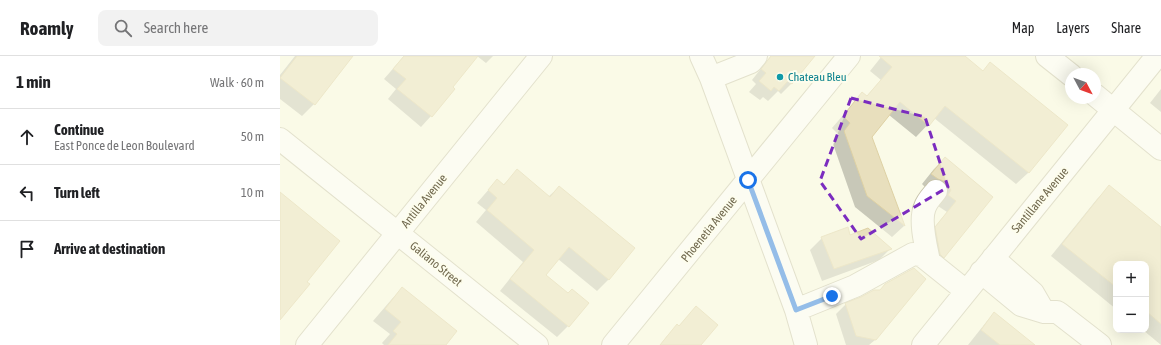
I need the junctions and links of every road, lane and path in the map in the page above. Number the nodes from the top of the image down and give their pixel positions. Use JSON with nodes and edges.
{"nodes":[{"id":1,"x":541,"y":56,"type":"edge"},
{"id":2,"x":701,"y":56,"type":"edge"},
{"id":3,"x":756,"y":56,"type":"edge"},
{"id":4,"x":849,"y":56,"type":"edge"},
{"id":5,"x":1047,"y":56,"type":"edge"},
{"id":6,"x":1157,"y":56,"type":"edge"},
{"id":7,"x":1065,"y":70,"type":"edge"},
{"id":8,"x":711,"y":78,"type":"junction"},
{"id":9,"x":1101,"y":100,"type":"edge"},
{"id":10,"x":1114,"y":110,"type":"junction"},
{"id":11,"x":280,"y":139,"type":"edge"},
{"id":12,"x":1161,"y":149,"type":"edge"},
{"id":13,"x":748,"y":180,"type":"junction"},
{"id":14,"x":936,"y":191,"type":"dead end"},
{"id":15,"x":398,"y":233,"type":"junction"},
{"id":16,"x":929,"y":261,"type":"junction"},
{"id":17,"x":987,"y":265,"type":"junction"},
{"id":18,"x":966,"y":291,"type":"junction"},
{"id":19,"x":796,"y":310,"type":"junction"},
{"id":20,"x":307,"y":345,"type":"edge"},
{"id":21,"x":536,"y":345,"type":"edge"},
{"id":22,"x":613,"y":345,"type":"edge"},
{"id":23,"x":806,"y":345,"type":"edge"},
{"id":24,"x":923,"y":345,"type":"edge"},
{"id":25,"x":1100,"y":345,"type":"edge"}],
"edges":[{"from":1,"to":15,"type":"street","name":"Antilla Avenue"},
{"from":2,"to":8,"type":"street"},
{"from":3,"to":8,"type":"street"},
{"from":4,"to":13,"type":"street","name":"Phoenetia Avenue"},
{"from":5,"to":7,"type":"street"},
{"from":6,"to":10,"type":"street","name":"Santillane Avenue"},
{"from":8,"to":13,"type":"street"},
{"from":9,"to":10,"type":"street"},
{"from":10,"to":12,"type":"street"},
{"from":10,"to":17,"type":"street","name":"Santillane Avenue"},
{"from":11,"to":15,"type":"street","name":"Galiano Street"},
{"from":13,"to":19,"type":"street"},
{"from":13,"to":22,"type":"street","name":"Phoenetia Avenue"},
{"from":14,"to":16,"type":"street"},
{"from":15,"to":20,"type":"street","name":"Antilla Avenue"},
{"from":15,"to":21,"type":"street","name":"Galiano Street"},
{"from":16,"to":18,"type":"street"},
{"from":16,"to":19,"type":"street"},
{"from":17,"to":18,"type":"street","name":"Santillane Avenue"},
{"from":17,"to":25,"type":"street"},
{"from":18,"to":24,"type":"street","name":"Santillane Avenue"},
{"from":19,"to":23,"type":"street"}]}
